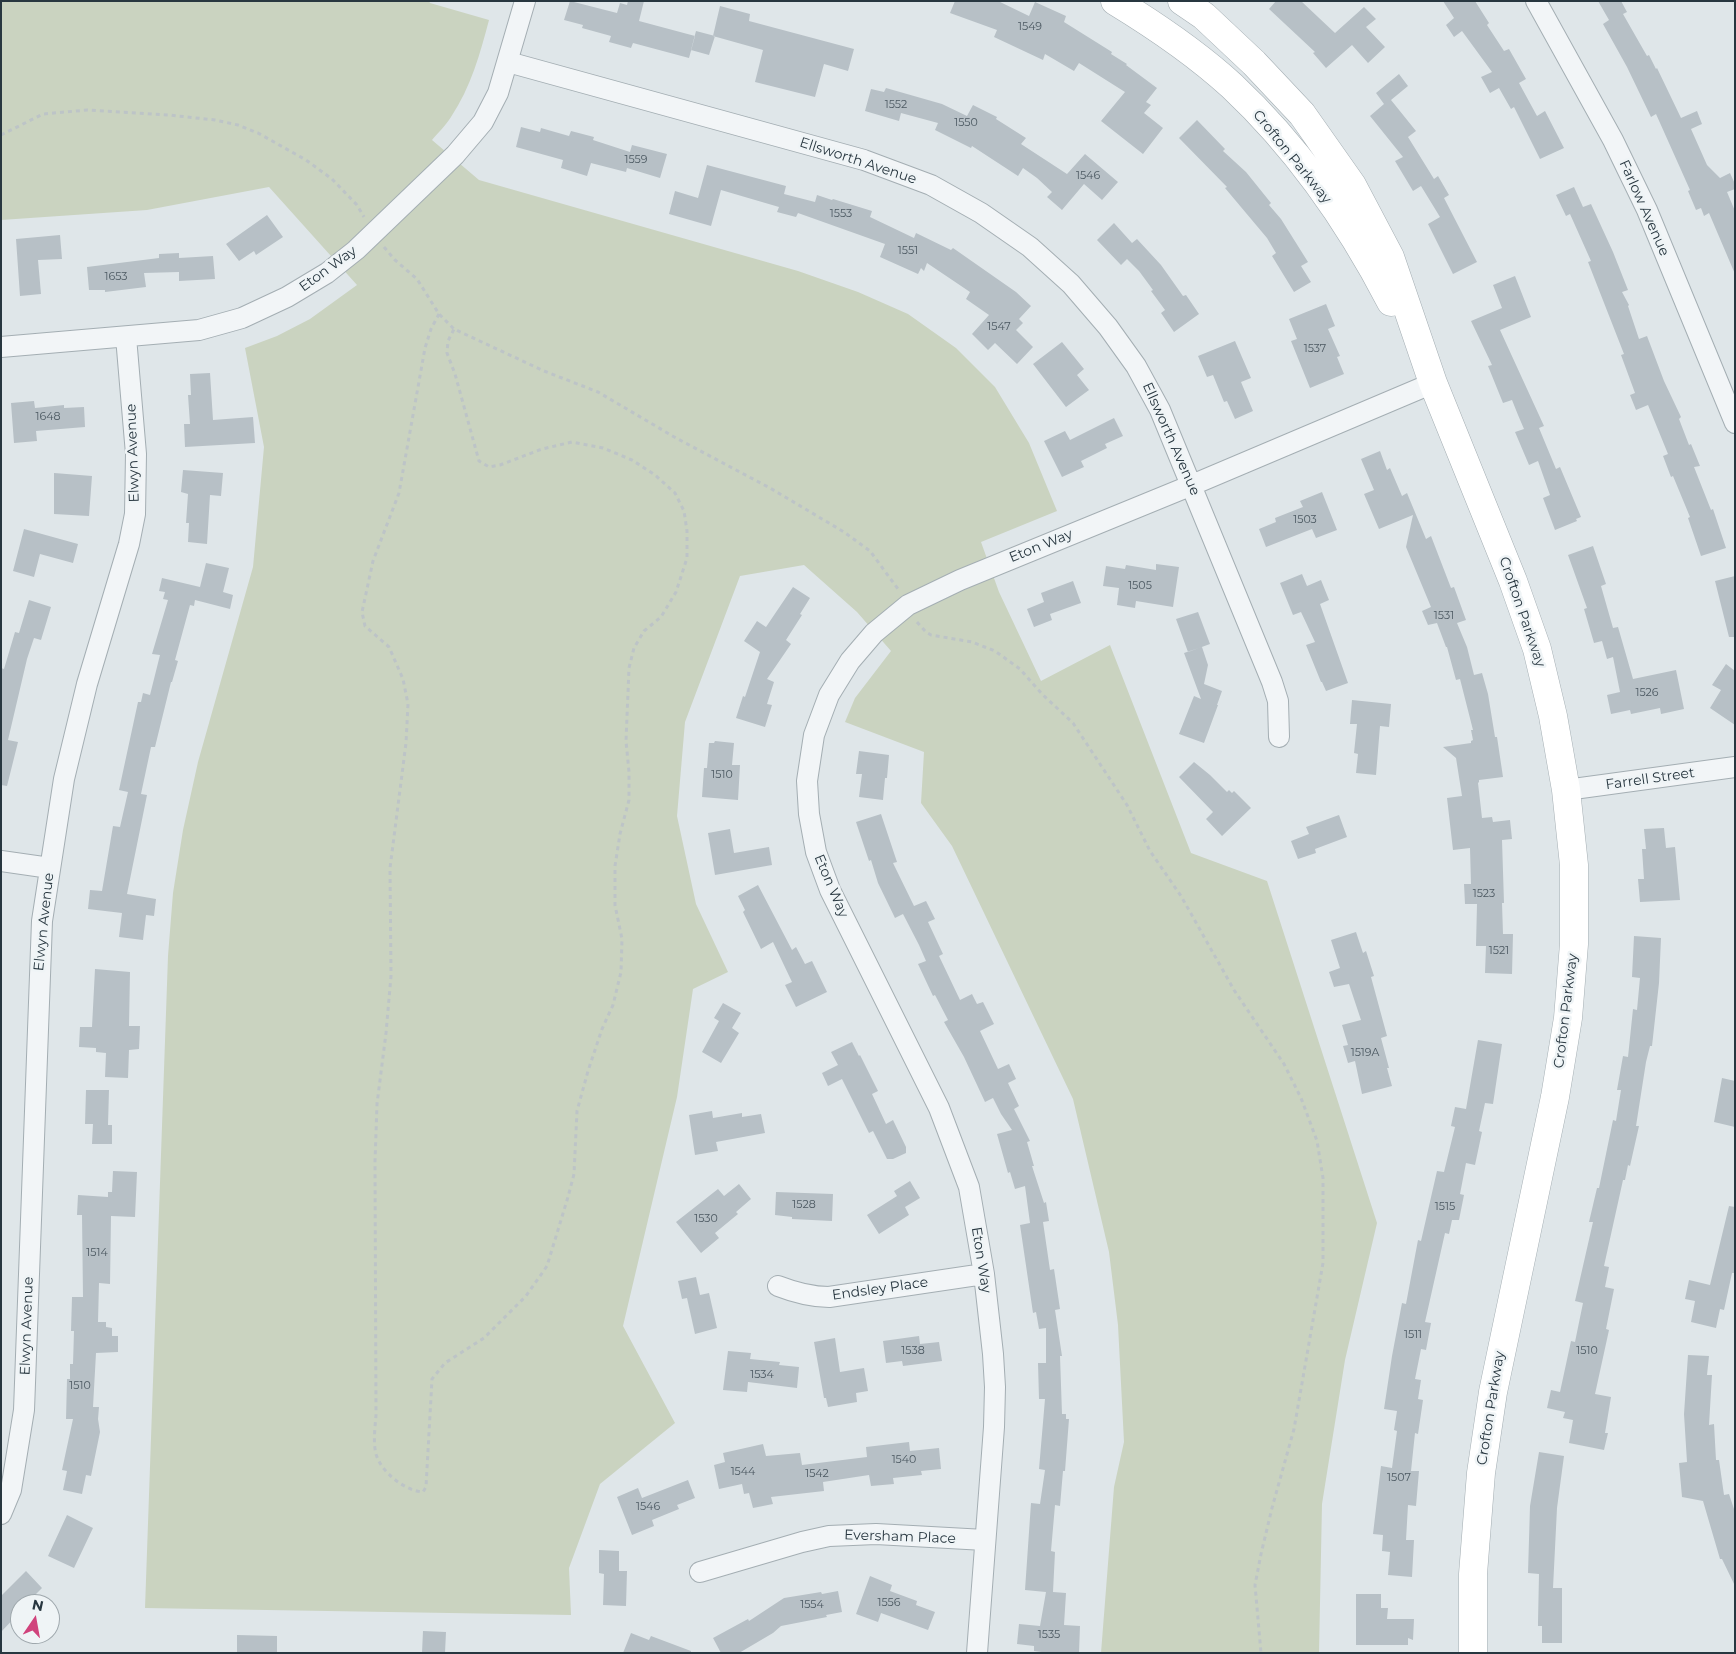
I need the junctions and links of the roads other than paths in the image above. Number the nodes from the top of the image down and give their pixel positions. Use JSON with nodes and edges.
{"nodes":[{"id":1,"x":525,"y":1,"type":"edge"},
{"id":2,"x":1115,"y":1,"type":"edge"},
{"id":3,"x":1182,"y":1,"type":"edge"},
{"id":4,"x":1536,"y":1,"type":"edge"},
{"id":5,"x":508,"y":62,"type":"junction"},
{"id":6,"x":126,"y":338,"type":"junction"},
{"id":7,"x":1,"y":347,"type":"edge"},
{"id":8,"x":1434,"y":383,"type":"junction"},
{"id":9,"x":1735,"y":423,"type":"edge"},
{"id":10,"x":1192,"y":485,"type":"junction"},
{"id":11,"x":1279,"y":737,"type":"dead end"},
{"id":12,"x":1735,"y":767,"type":"edge"},
{"id":13,"x":1566,"y":790,"type":"junction"},
{"id":14,"x":1,"y":861,"type":"edge"},
{"id":15,"x":50,"y":868,"type":"junction"},
{"id":16,"x":984,"y":1274,"type":"junction"},
{"id":17,"x":778,"y":1286,"type":"dead end"},
{"id":18,"x":9,"y":1456,"type":"edge"},
{"id":19,"x":1,"y":1514,"type":"edge"},
{"id":20,"x":984,"y":1540,"type":"junction"},
{"id":21,"x":700,"y":1572,"type":"dead end"},
{"id":22,"x":976,"y":1653,"type":"edge"},
{"id":23,"x":1473,"y":1653,"type":"edge"}],
"edges":[{"from":1,"to":5,"type":"street","name":"Eton Way"},
{"from":2,"to":8,"type":"street","name":"Crofton Parkway"},
{"from":3,"to":8,"type":"street","name":"Crofton Parkway"},
{"from":4,"to":9,"type":"street","name":"Farlow Avenue"},
{"from":5,"to":6,"type":"street","name":"Eton Way"},
{"from":5,"to":10,"type":"street","name":"Ellsworth Avenue"},
{"from":6,"to":7,"type":"street","name":"Eton Way"},
{"from":6,"to":15,"type":"street","name":"Elwyn Avenue"},
{"from":8,"to":10,"type":"street","name":"Eton Way"},
{"from":8,"to":13,"type":"street","name":"Crofton Parkway"},
{"from":10,"to":11,"type":"street","name":"Ellsworth Avenue"},
{"from":10,"to":16,"type":"street","name":"Eton Way"},
{"from":12,"to":13,"type":"street","name":"Farrell Street"},
{"from":13,"to":23,"type":"street","name":"Crofton Parkway"},
{"from":14,"to":15,"type":"street"},
{"from":15,"to":18,"type":"street","name":"Elwyn Avenue"},
{"from":16,"to":17,"type":"street","name":"Endsley Place"},
{"from":16,"to":20,"type":"street","name":"Eton Way"},
{"from":18,"to":19,"type":"street","name":"Elwyn Avenue"},
{"from":20,"to":21,"type":"street","name":"Eversham Place"},
{"from":20,"to":22,"type":"street","name":"Eton Way"}]}
